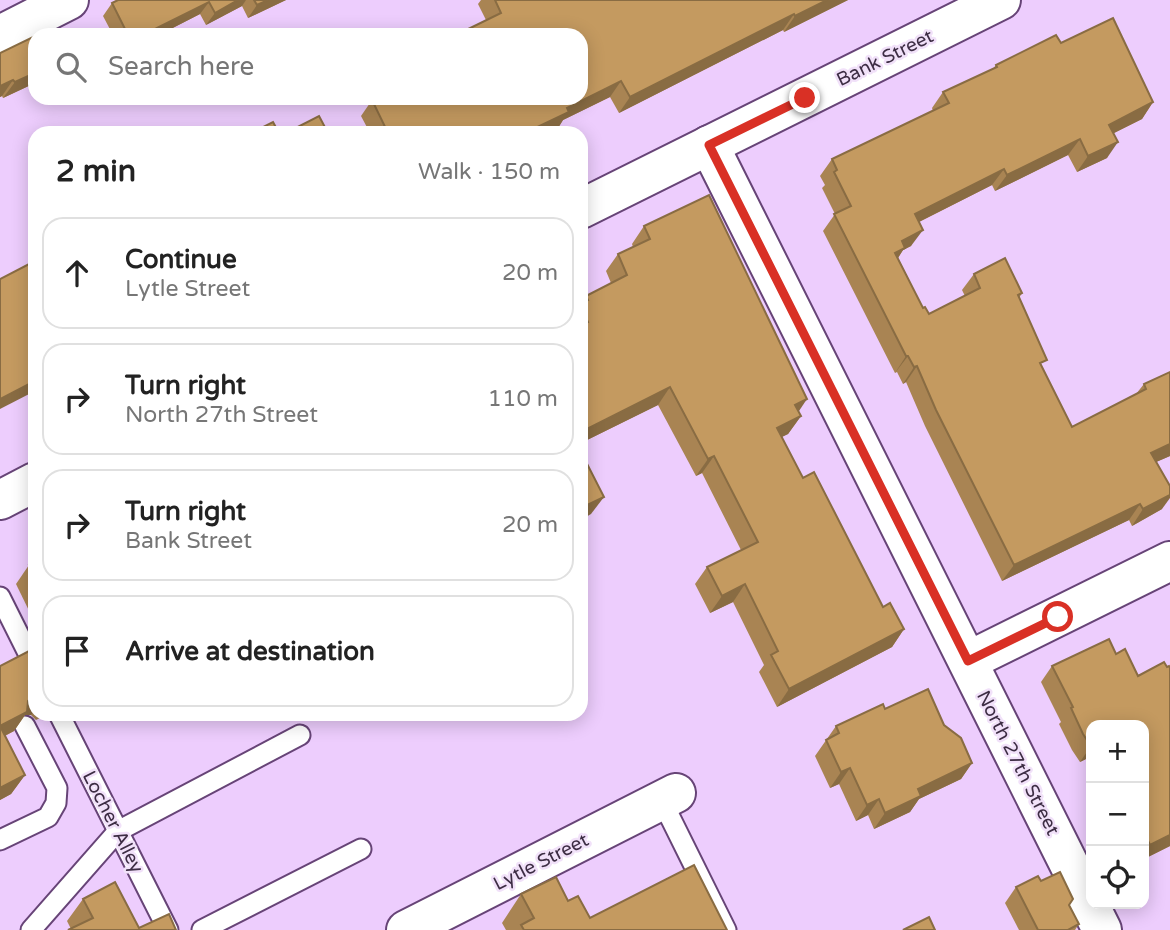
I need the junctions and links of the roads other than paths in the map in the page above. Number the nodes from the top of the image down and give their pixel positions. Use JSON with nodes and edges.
{"nodes":[{"id":1,"x":69,"y":0,"type":"edge"},
{"id":2,"x":980,"y":5,"type":"edge"},
{"id":3,"x":0,"y":35,"type":"edge"},
{"id":4,"x":709,"y":145,"type":"junction"},
{"id":5,"x":588,"y":206,"type":"edge"},
{"id":6,"x":28,"y":486,"type":"edge"},
{"id":7,"x":0,"y":500,"type":"edge"},
{"id":8,"x":1170,"y":561,"type":"edge"},
{"id":9,"x":0,"y":597,"type":"edge"},
{"id":10,"x":28,"y":653,"type":"edge"},
{"id":11,"x":968,"y":661,"type":"junction"},
{"id":12,"x":63,"y":721,"type":"edge"},
{"id":13,"x":24,"y":726,"type":"edge"},
{"id":14,"x":300,"y":735,"type":"dead end"},
{"id":15,"x":669,"y":797,"type":"joint"},
{"id":16,"x":118,"y":831,"type":"junction"},
{"id":17,"x":0,"y":840,"type":"edge"},
{"id":18,"x":361,"y":849,"type":"dead end"},
{"id":19,"x":31,"y":930,"type":"edge"},
{"id":20,"x":168,"y":930,"type":"edge"},
{"id":21,"x":202,"y":930,"type":"edge"},
{"id":22,"x":406,"y":930,"type":"edge"},
{"id":23,"x":726,"y":930,"type":"edge"},
{"id":24,"x":1102,"y":930,"type":"edge"}],
"edges":[{"from":1,"to":3,"type":"street"},
{"from":2,"to":4,"type":"street","name":"Bank Street"},
{"from":4,"to":5,"type":"street","name":"Bank Street"},
{"from":4,"to":11,"type":"street","name":"North 27th Street"},
{"from":6,"to":7,"type":"street"},
{"from":8,"to":11,"type":"street"},
{"from":9,"to":10,"type":"lane"},
{"from":11,"to":24,"type":"street","name":"North 27th Street"},
{"from":12,"to":16,"type":"lane","name":"Locher Alley"},
{"from":13,"to":17,"type":"lane"},
{"from":14,"to":16,"type":"lane"},
{"from":15,"to":22,"type":"street","name":"Lytle Street"},
{"from":15,"to":23,"type":"lane"},
{"from":16,"to":19,"type":"lane"},
{"from":16,"to":20,"type":"lane","name":"Locher Alley"},
{"from":18,"to":21,"type":"lane"}]}
